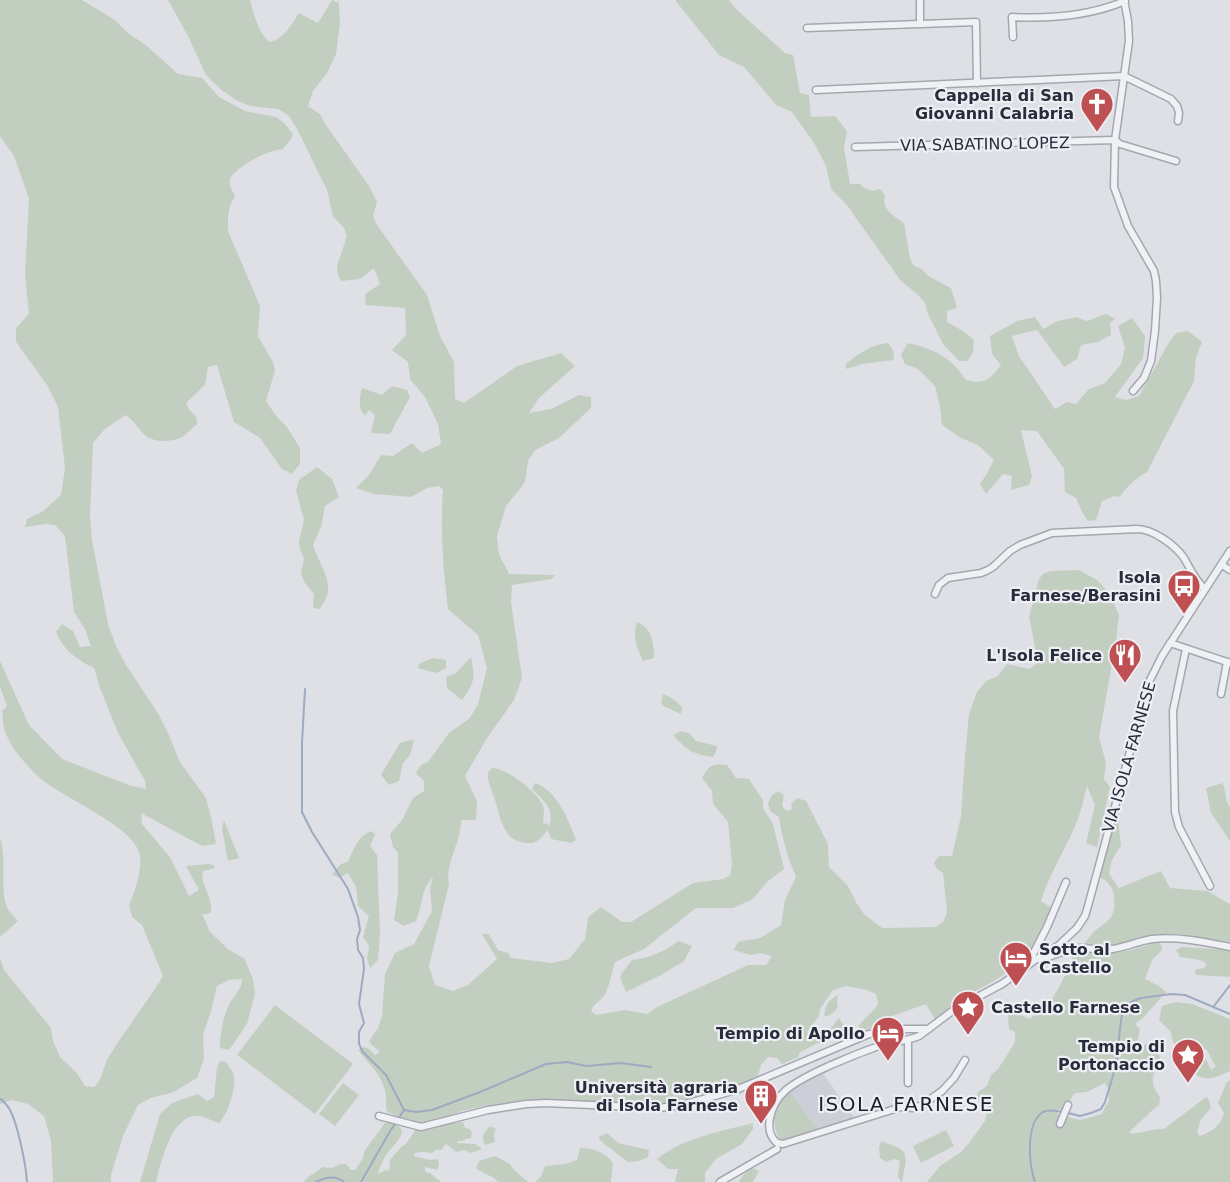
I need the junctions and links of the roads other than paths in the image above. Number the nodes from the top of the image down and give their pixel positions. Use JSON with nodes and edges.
{"nodes":[{"id":1,"x":920,"y":0,"type":"edge"},
{"id":2,"x":1124,"y":1,"type":"edge"},
{"id":3,"x":920,"y":24,"type":"junction"},
{"id":4,"x":807,"y":28,"type":"dead end"},
{"id":5,"x":1013,"y":37,"type":"dead end"},
{"id":6,"x":1124,"y":76,"type":"junction"},
{"id":7,"x":977,"y":83,"type":"junction"},
{"id":8,"x":816,"y":90,"type":"dead end"},
{"id":9,"x":1178,"y":121,"type":"dead end"},
{"id":10,"x":1115,"y":140,"type":"junction"},
{"id":11,"x":855,"y":147,"type":"dead end"},
{"id":12,"x":1176,"y":160,"type":"dead end"},
{"id":13,"x":1133,"y":391,"type":"dead end"},
{"id":14,"x":1230,"y":551,"type":"edge"},
{"id":15,"x":1222,"y":565,"type":"junction"},
{"id":16,"x":1230,"y":570,"type":"edge"},
{"id":17,"x":1205,"y":589,"type":"junction"},
{"id":18,"x":935,"y":594,"type":"dead end"},
{"id":19,"x":1170,"y":643,"type":"junction"},
{"id":20,"x":1186,"y":649,"type":"junction"},
{"id":21,"x":1229,"y":662,"type":"edge"},
{"id":22,"x":1221,"y":694,"type":"dead end"},
{"id":23,"x":1066,"y":882,"type":"dead end"},
{"id":24,"x":1210,"y":886,"type":"dead end"},
{"id":25,"x":1230,"y":947,"type":"edge"},
{"id":26,"x":1033,"y":962,"type":"junction"},
{"id":27,"x":928,"y":1029,"type":"junction"},
{"id":28,"x":908,"y":1040,"type":"junction"},
{"id":29,"x":965,"y":1060,"type":"dead end"},
{"id":30,"x":908,"y":1083,"type":"dead end"},
{"id":31,"x":1067,"y":1106,"type":"dead end"},
{"id":32,"x":379,"y":1116,"type":"dead end"},
{"id":33,"x":1061,"y":1121,"type":"dead end"},
{"id":34,"x":777,"y":1149,"type":"dead end"},
{"id":35,"x":720,"y":1182,"type":"edge"}],
"edges":[{"from":1,"to":3,"type":"street"},
{"from":2,"to":5,"type":"street"},
{"from":2,"to":6,"type":"street"},
{"from":3,"to":4,"type":"street"},
{"from":3,"to":7,"type":"street"},
{"from":6,"to":7,"type":"street"},
{"from":6,"to":9,"type":"street"},
{"from":6,"to":10,"type":"street"},
{"from":7,"to":8,"type":"street"},
{"from":10,"to":11,"type":"street","name":"VIA SABATINO LOPEZ"},
{"from":10,"to":12,"type":"street"},
{"from":10,"to":13,"type":"street"},
{"from":14,"to":15,"type":"street","name":"VIA ISOLA FARNESE"},
{"from":15,"to":16,"type":"street"},
{"from":15,"to":17,"type":"street","name":"VIA ISOLA FARNESE"},
{"from":17,"to":18,"type":"street"},
{"from":17,"to":19,"type":"street","name":"VIA ISOLA FARNESE"},
{"from":19,"to":20,"type":"street"},
{"from":19,"to":26,"type":"street","name":"VIA ISOLA FARNESE"},
{"from":20,"to":21,"type":"street"},
{"from":20,"to":24,"type":"street"},
{"from":21,"to":22,"type":"street"},
{"from":23,"to":26,"type":"street"},
{"from":25,"to":26,"type":"street"},
{"from":26,"to":27,"type":"street","name":"VIA ISOLA FARNESE"},
{"from":27,"to":28,"type":"street","name":"VIA ISOLA FARNESE"},
{"from":27,"to":32,"type":"street"},
{"from":28,"to":29,"type":"street","name":"VIA ISOLA FARNESE"},
{"from":28,"to":30,"type":"street"},
{"from":31,"to":33,"type":"street"},
{"from":34,"to":35,"type":"street"}]}
